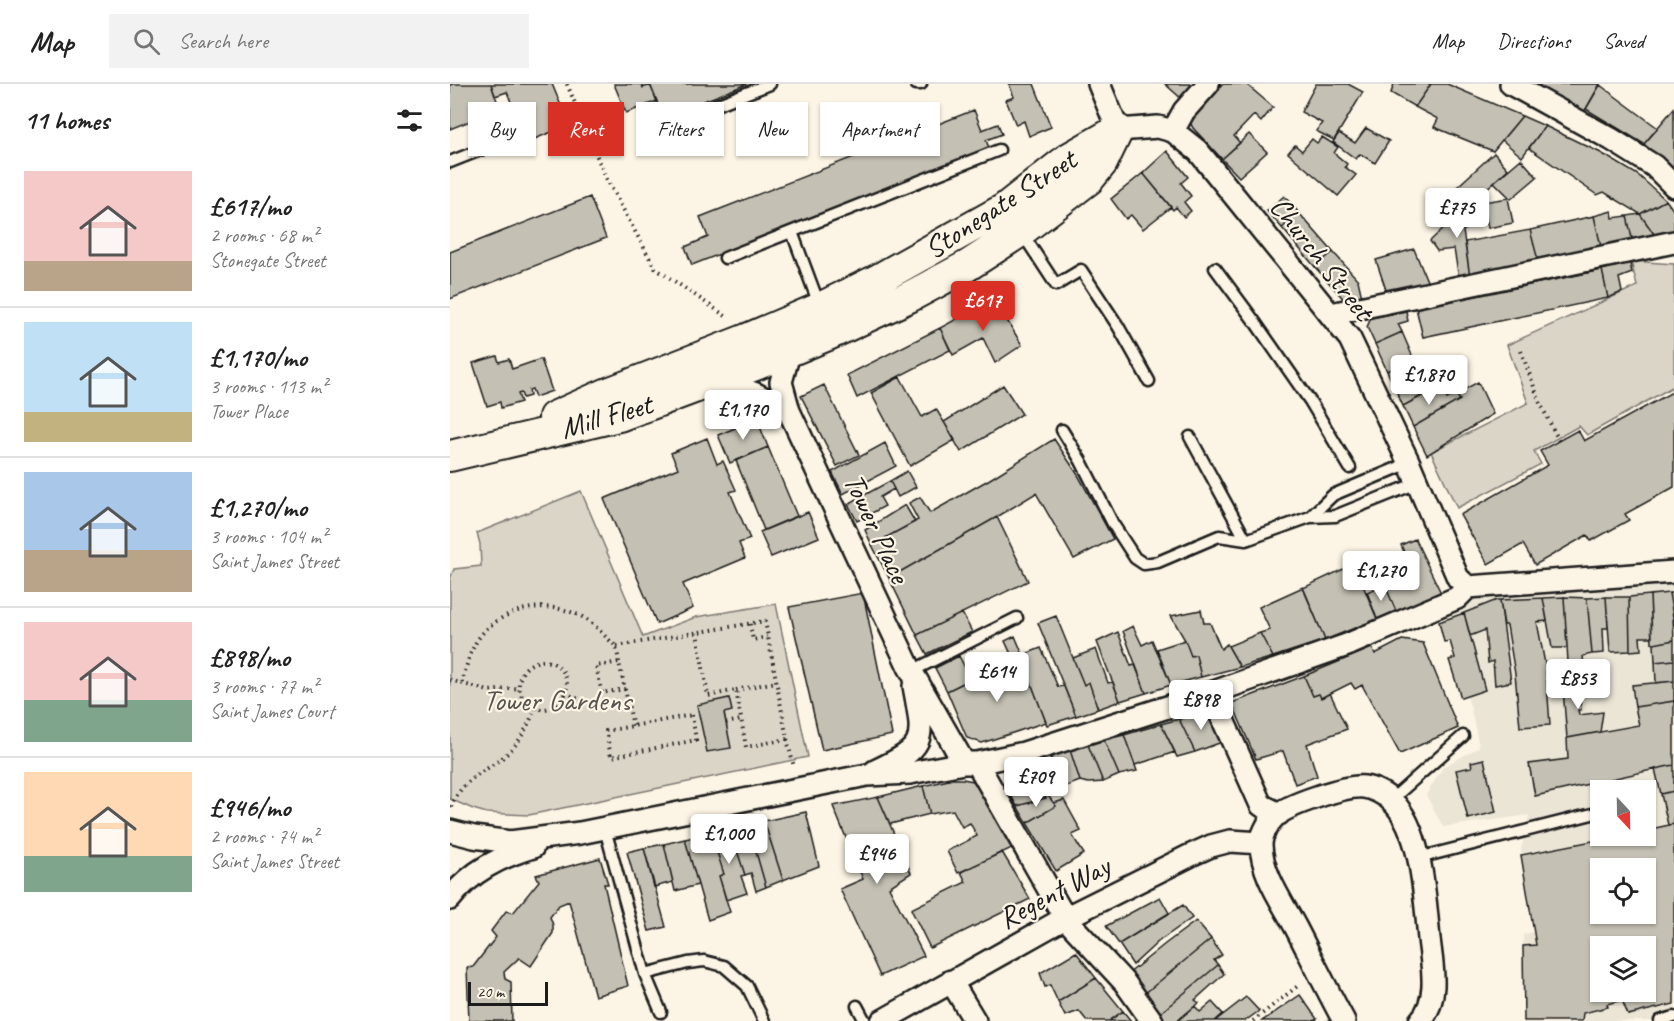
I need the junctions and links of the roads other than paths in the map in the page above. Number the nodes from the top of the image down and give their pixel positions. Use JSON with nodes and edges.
{"nodes":[{"id":1,"x":770,"y":84,"type":"edge"},
{"id":2,"x":916,"y":84,"type":"edge"},
{"id":3,"x":921,"y":84,"type":"edge"},
{"id":4,"x":1099,"y":84,"type":"edge"},
{"id":5,"x":1208,"y":84,"type":"edge"},
{"id":6,"x":1511,"y":84,"type":"edge"},
{"id":7,"x":724,"y":102,"type":"edge"},
{"id":8,"x":1118,"y":130,"type":"junction"},
{"id":9,"x":1173,"y":131,"type":"junction"},
{"id":10,"x":999,"y":150,"type":"dead end"},
{"id":11,"x":468,"y":155,"type":"edge"},
{"id":12,"x":450,"y":162,"type":"edge"},
{"id":13,"x":1674,"y":186,"type":"edge"},
{"id":14,"x":1012,"y":220,"type":"junction"},
{"id":15,"x":792,"y":232,"type":"junction"},
{"id":16,"x":1674,"y":242,"type":"edge"},
{"id":17,"x":725,"y":258,"type":"dead end"},
{"id":18,"x":1215,"y":268,"type":"dead end"},
{"id":19,"x":811,"y":312,"type":"junction"},
{"id":20,"x":1331,"y":314,"type":"junction"},
{"id":21,"x":789,"y":351,"type":"junction"},
{"id":22,"x":752,"y":352,"type":"junction"},
{"id":23,"x":710,"y":381,"type":"junction"},
{"id":24,"x":1149,"y":381,"type":"dead end"},
{"id":25,"x":789,"y":411,"type":"junction"},
{"id":26,"x":1062,"y":430,"type":"dead end"},
{"id":27,"x":1190,"y":437,"type":"dead end"},
{"id":28,"x":464,"y":453,"type":"edge"},
{"id":29,"x":1409,"y":463,"type":"junction"},
{"id":30,"x":1350,"y":468,"type":"dead end"},
{"id":31,"x":1417,"y":483,"type":"junction"},
{"id":32,"x":1310,"y":517,"type":"junction"},
{"id":33,"x":1246,"y":540,"type":"junction"},
{"id":34,"x":1674,"y":572,"type":"edge"},
{"id":35,"x":1467,"y":586,"type":"junction"},
{"id":36,"x":1017,"y":618,"type":"dead end"},
{"id":37,"x":912,"y":670,"type":"junction"},
{"id":38,"x":1211,"y":693,"type":"junction"},
{"id":39,"x":1463,"y":736,"type":"dead end"},
{"id":40,"x":970,"y":763,"type":"junction"},
{"id":41,"x":867,"y":775,"type":"junction"},
{"id":42,"x":1391,"y":800,"type":"junction"},
{"id":43,"x":1279,"y":814,"type":"junction"},
{"id":44,"x":1590,"y":815,"type":"edge"},
{"id":45,"x":605,"y":829,"type":"junction"},
{"id":46,"x":450,"y":831,"type":"edge"},
{"id":47,"x":580,"y":833,"type":"junction"},
{"id":48,"x":1261,"y":843,"type":"junction"},
{"id":49,"x":1418,"y":858,"type":"junction"},
{"id":50,"x":450,"y":899,"type":"edge"},
{"id":51,"x":1065,"y":918,"type":"junction"},
{"id":52,"x":645,"y":974,"type":"junction"},
{"id":53,"x":951,"y":981,"type":"junction"},
{"id":54,"x":857,"y":1006,"type":"dead end"},
{"id":55,"x":661,"y":1012,"type":"dead end"},
{"id":56,"x":1427,"y":1017,"type":"edge"},
{"id":57,"x":1674,"y":1017,"type":"edge"},
{"id":58,"x":765,"y":1021,"type":"edge"},
{"id":59,"x":880,"y":1021,"type":"edge"},
{"id":60,"x":975,"y":1021,"type":"edge"},
{"id":61,"x":1152,"y":1021,"type":"edge"},
{"id":62,"x":1344,"y":1021,"type":"edge"},
{"id":63,"x":1660,"y":1021,"type":"edge"}],
"edges":[{"from":1,"to":7,"type":"lane"},
{"from":2,"to":3,"type":"lane"},
{"from":4,"to":8,"type":"street"},
{"from":5,"to":9,"type":"street"},
{"from":6,"to":13,"type":"street"},
{"from":8,"to":9,"type":"street"},
{"from":8,"to":14,"type":"street","name":"Stonegate Street"},
{"from":9,"to":20,"type":"street","name":"Church Street"},
{"from":10,"to":15,"type":"lane"},
{"from":11,"to":12,"type":"lane"},
{"from":14,"to":19,"type":"street","name":"Stonegate Street"},
{"from":14,"to":21,"type":"street","name":"Stonegate Street"},
{"from":14,"to":24,"type":"lane"},
{"from":15,"to":17,"type":"lane"},
{"from":15,"to":19,"type":"lane"},
{"from":16,"to":20,"type":"street"},
{"from":18,"to":30,"type":"lane"},
{"from":19,"to":21,"type":"street","name":"Tower Place"},
{"from":19,"to":22,"type":"street","name":"Stonegate Street"},
{"from":20,"to":29,"type":"street","name":"Church Street"},
{"from":21,"to":22,"type":"street","name":"Stonegate Street"},
{"from":21,"to":25,"type":"street","name":"Tower Place"},
{"from":22,"to":23,"type":"street","name":"Mill Fleet"},
{"from":22,"to":28,"type":"street","name":"Stonegate Street"},
{"from":23,"to":25,"type":"street"},
{"from":23,"to":28,"type":"street","name":"Mill Fleet"},
{"from":25,"to":37,"type":"street","name":"Tower Place"},
{"from":26,"to":33,"type":"lane"},
{"from":27,"to":33,"type":"lane"},
{"from":29,"to":31,"type":"street","name":"Church Street"},
{"from":29,"to":32,"type":"lane"},
{"from":31,"to":32,"type":"lane"},
{"from":31,"to":35,"type":"street","name":"Church Street"},
{"from":32,"to":33,"type":"lane"},
{"from":34,"to":35,"type":"street"},
{"from":35,"to":38,"type":"street"},
{"from":36,"to":37,"type":"lane"},
{"from":37,"to":40,"type":"street","name":"Tower Place"},
{"from":37,"to":41,"type":"street","name":"Tower Place"},
{"from":38,"to":40,"type":"street"},
{"from":38,"to":43,"type":"street"},
{"from":39,"to":42,"type":"lane"},
{"from":40,"to":41,"type":"street"},
{"from":40,"to":51,"type":"street","name":"Tower Place"},
{"from":41,"to":45,"type":"street"},
{"from":42,"to":43,"type":"street"},
{"from":42,"to":49,"type":"street"},
{"from":43,"to":48,"type":"street"},
{"from":44,"to":49,"type":"lane"},
{"from":45,"to":47,"type":"street"},
{"from":45,"to":52,"type":"lane"},
{"from":46,"to":47,"type":"street"},
{"from":47,"to":50,"type":"street"},
{"from":48,"to":51,"type":"street","name":"Regent Way"},
{"from":48,"to":62,"type":"street"},
{"from":49,"to":56,"type":"street"},
{"from":51,"to":53,"type":"street","name":"Regent Way"},
{"from":51,"to":61,"type":"street","name":"Tower Place"},
{"from":52,"to":55,"type":"lane"},
{"from":52,"to":58,"type":"lane"},
{"from":53,"to":59,"type":"street","name":"Regent Way"},
{"from":53,"to":60,"type":"street"},
{"from":54,"to":59,"type":"lane"},
{"from":57,"to":63,"type":"lane"}]}
